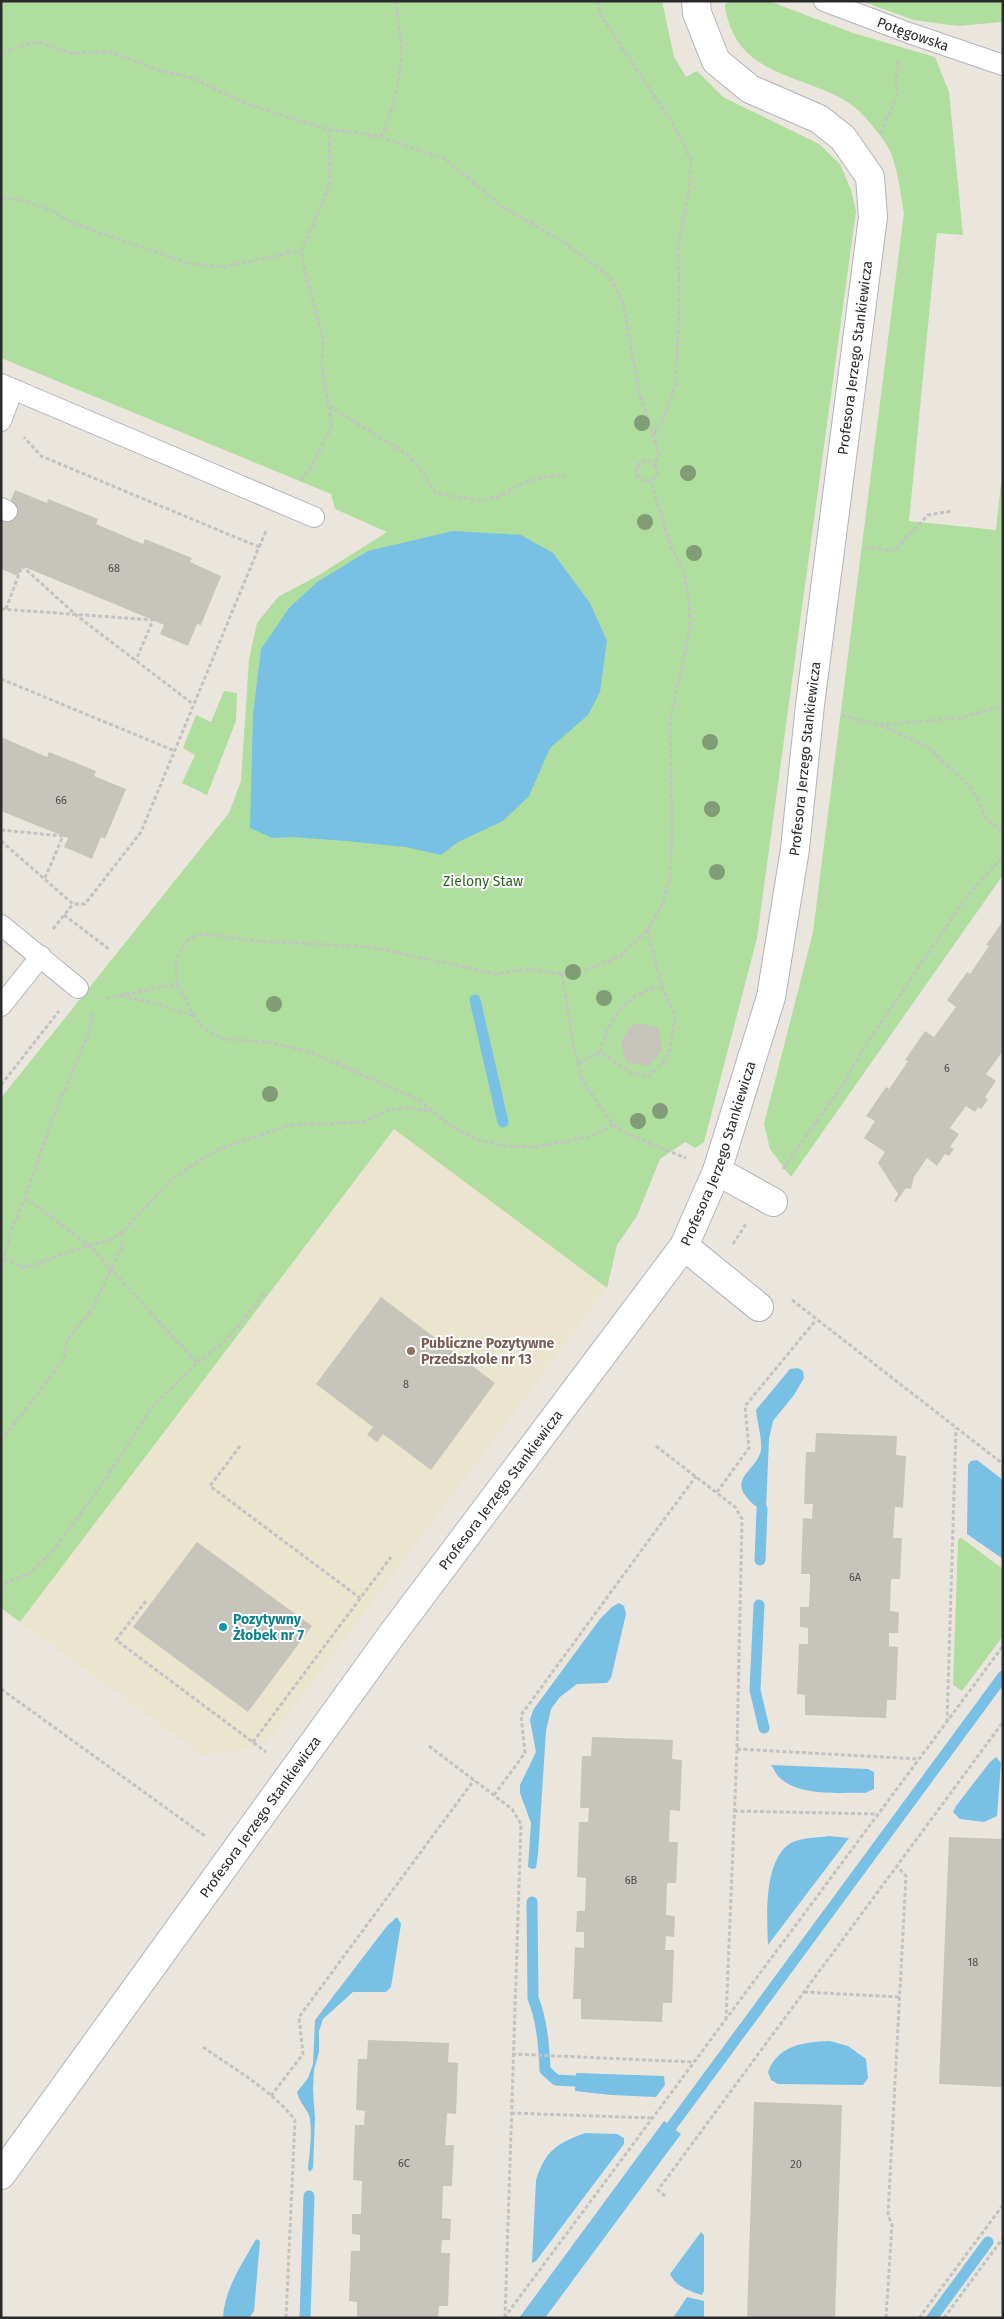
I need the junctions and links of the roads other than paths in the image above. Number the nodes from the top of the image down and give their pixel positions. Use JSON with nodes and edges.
{"nodes":[{"id":1,"x":696,"y":1,"type":"edge"},
{"id":2,"x":824,"y":1,"type":"edge"},
{"id":3,"x":1003,"y":65,"type":"edge"},
{"id":4,"x":7,"y":387,"type":"edge"},
{"id":5,"x":1,"y":420,"type":"edge"},
{"id":6,"x":314,"y":517,"type":"dead end"},
{"id":7,"x":1,"y":925,"type":"edge"},
{"id":8,"x":41,"y":956,"type":"junction"},
{"id":9,"x":78,"y":988,"type":"road end"},
{"id":10,"x":1,"y":1006,"type":"edge"},
{"id":11,"x":717,"y":1171,"type":"junction"},
{"id":12,"x":773,"y":1202,"type":"dead end"},
{"id":13,"x":684,"y":1246,"type":"junction"},
{"id":14,"x":759,"y":1307,"type":"dead end"},
{"id":15,"x":1,"y":2175,"type":"edge"}],
"edges":[{"from":1,"to":11,"type":"street","name":"Profesora Jerzego Stankiewicza"},
{"from":2,"to":3,"type":"lane","name":"Potęgowska"},
{"from":4,"to":5,"type":"lane"},
{"from":4,"to":6,"type":"lane"},
{"from":7,"to":8,"type":"lane"},
{"from":8,"to":9,"type":"lane"},
{"from":8,"to":10,"type":"lane"},
{"from":11,"to":12,"type":"street"},
{"from":11,"to":13,"type":"street","name":"Profesora Jerzego Stankiewicza"},
{"from":13,"to":14,"type":"street"},
{"from":13,"to":15,"type":"street","name":"Profesora Jerzego Stankiewicza"}]}
